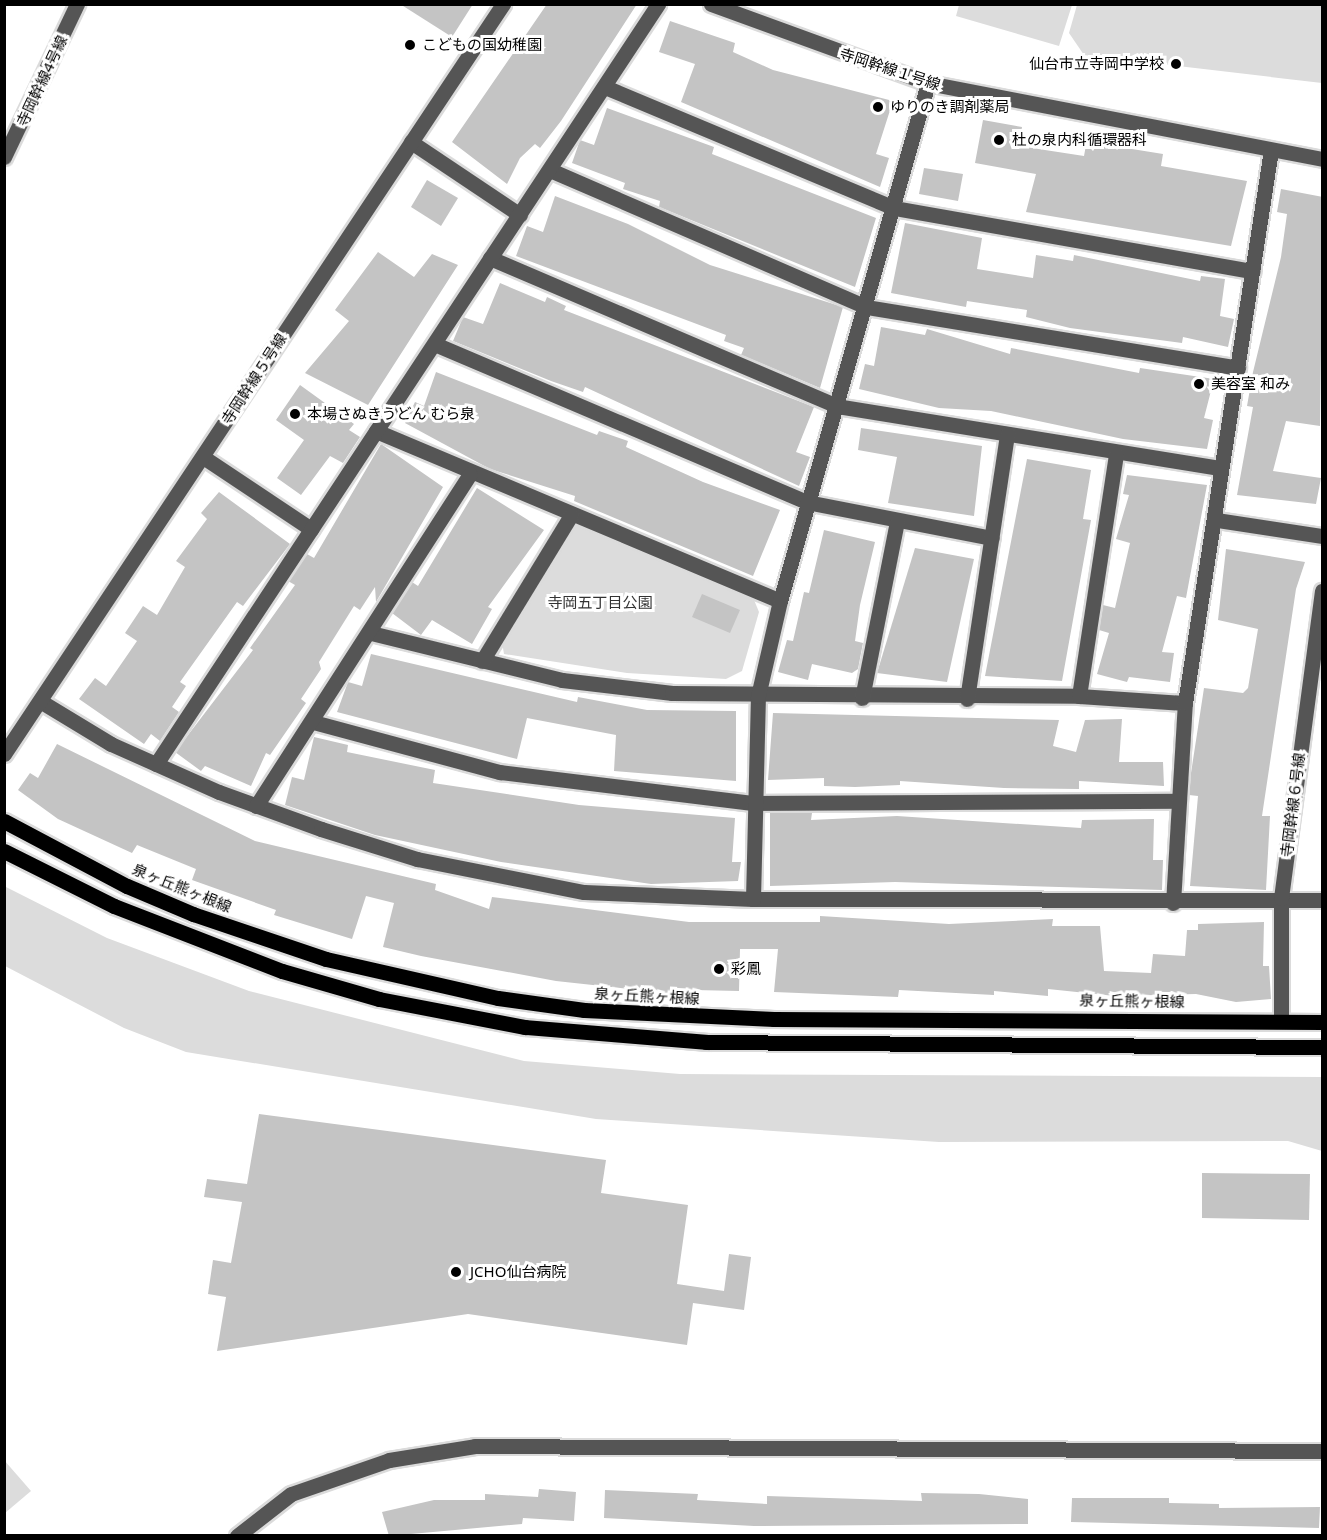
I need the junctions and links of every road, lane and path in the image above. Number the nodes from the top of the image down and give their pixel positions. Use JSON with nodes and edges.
{"nodes":[{"id":1,"x":77,"y":4,"type":"edge"},
{"id":2,"x":503,"y":4,"type":"edge"},
{"id":3,"x":658,"y":4,"type":"edge"},
{"id":4,"x":711,"y":4,"type":"edge"},
{"id":5,"x":742,"y":10,"type":"edge"},
{"id":6,"x":928,"y":83,"type":"junction"},
{"id":7,"x":604,"y":87,"type":"junction"},
{"id":8,"x":411,"y":142,"type":"junction"},
{"id":9,"x":1271,"y":150,"type":"junction"},
{"id":10,"x":4,"y":157,"type":"edge"},
{"id":11,"x":1323,"y":159,"type":"edge"},
{"id":12,"x":550,"y":170,"type":"junction"},
{"id":13,"x":894,"y":208,"type":"junction"},
{"id":14,"x":520,"y":215,"type":"junction"},
{"id":15,"x":490,"y":258,"type":"junction"},
{"id":16,"x":1253,"y":271,"type":"junction"},
{"id":17,"x":867,"y":307,"type":"junction"},
{"id":18,"x":437,"y":345,"type":"junction"},
{"id":19,"x":1238,"y":368,"type":"junction"},
{"id":20,"x":837,"y":406,"type":"junction"},
{"id":21,"x":375,"y":431,"type":"junction"},
{"id":22,"x":1007,"y":434,"type":"junction"},
{"id":23,"x":1116,"y":454,"type":"junction"},
{"id":24,"x":203,"y":457,"type":"junction"},
{"id":25,"x":1220,"y":468,"type":"junction"},
{"id":26,"x":470,"y":474,"type":"junction"},
{"id":27,"x":807,"y":502,"type":"junction"},
{"id":28,"x":572,"y":515,"type":"junction"},
{"id":29,"x":1217,"y":520,"type":"junction"},
{"id":30,"x":897,"y":522,"type":"junction"},
{"id":31,"x":311,"y":529,"type":"junction"},
{"id":32,"x":1323,"y":536,"type":"edge"},
{"id":33,"x":992,"y":538,"type":"junction"},
{"id":34,"x":1323,"y":591,"type":"edge"},
{"id":35,"x":780,"y":601,"type":"junction"},
{"id":36,"x":371,"y":633,"type":"junction"},
{"id":37,"x":482,"y":661,"type":"junction"},
{"id":38,"x":758,"y":696,"type":"junction"},
{"id":39,"x":1079,"y":696,"type":"junction"},
{"id":40,"x":862,"y":698,"type":"junction"},
{"id":41,"x":968,"y":699,"type":"junction"},
{"id":42,"x":40,"y":701,"type":"junction"},
{"id":43,"x":1185,"y":703,"type":"junction"},
{"id":44,"x":313,"y":722,"type":"junction"},
{"id":45,"x":4,"y":753,"type":"edge"},
{"id":46,"x":156,"y":764,"type":"junction"},
{"id":47,"x":1175,"y":801,"type":"junction"},
{"id":48,"x":753,"y":803,"type":"junction"},
{"id":49,"x":256,"y":806,"type":"junction"},
{"id":50,"x":4,"y":821,"type":"edge"},
{"id":51,"x":4,"y":851,"type":"edge"},
{"id":52,"x":1281,"y":898,"type":"junction"},
{"id":53,"x":753,"y":899,"type":"junction"},
{"id":54,"x":1323,"y":900,"type":"edge"},
{"id":55,"x":1173,"y":903,"type":"junction"},
{"id":56,"x":1281,"y":1021,"type":"junction"},
{"id":57,"x":1323,"y":1022,"type":"edge"},
{"id":58,"x":1323,"y":1047,"type":"edge"},
{"id":59,"x":1323,"y":1451,"type":"edge"},
{"id":60,"x":237,"y":1536,"type":"edge"}],
"edges":[{"from":1,"to":10,"type":"street","name":"寺岡幹線4号線"},
{"from":2,"to":8,"type":"street","name":"寺岡幹線５号線"},
{"from":3,"to":7,"type":"street"},
{"from":4,"to":5,"type":"street","name":"寺岡幹線１号線"},
{"from":5,"to":6,"type":"street","name":"寺岡幹線１号線"},
{"from":6,"to":9,"type":"street","name":"寺岡幹線１号線"},
{"from":6,"to":13,"type":"street"},
{"from":7,"to":12,"type":"street"},
{"from":7,"to":13,"type":"street"},
{"from":8,"to":14,"type":"street"},
{"from":8,"to":24,"type":"street","name":"寺岡幹線５号線"},
{"from":9,"to":11,"type":"street","name":"寺岡幹線１号線"},
{"from":9,"to":16,"type":"street"},
{"from":12,"to":14,"type":"street"},
{"from":12,"to":17,"type":"street"},
{"from":13,"to":16,"type":"street"},
{"from":13,"to":17,"type":"street"},
{"from":14,"to":15,"type":"street"},
{"from":15,"to":18,"type":"street"},
{"from":15,"to":20,"type":"street"},
{"from":16,"to":19,"type":"street"},
{"from":17,"to":19,"type":"street"},
{"from":17,"to":20,"type":"street"},
{"from":18,"to":21,"type":"street"},
{"from":18,"to":27,"type":"street"},
{"from":19,"to":25,"type":"street"},
{"from":20,"to":22,"type":"street"},
{"from":20,"to":27,"type":"street"},
{"from":21,"to":26,"type":"street"},
{"from":21,"to":31,"type":"street"},
{"from":22,"to":23,"type":"street"},
{"from":22,"to":33,"type":"street"},
{"from":23,"to":25,"type":"street"},
{"from":23,"to":39,"type":"street"},
{"from":24,"to":31,"type":"street"},
{"from":24,"to":42,"type":"street","name":"寺岡幹線５号線"},
{"from":25,"to":29,"type":"street"},
{"from":26,"to":28,"type":"street"},
{"from":26,"to":36,"type":"street"},
{"from":27,"to":30,"type":"street"},
{"from":27,"to":35,"type":"street"},
{"from":28,"to":35,"type":"street"},
{"from":28,"to":37,"type":"street"},
{"from":29,"to":32,"type":"street"},
{"from":29,"to":43,"type":"street"},
{"from":30,"to":33,"type":"street"},
{"from":30,"to":40,"type":"street"},
{"from":31,"to":46,"type":"street"},
{"from":33,"to":41,"type":"street"},
{"from":34,"to":52,"type":"street","name":"寺岡幹線６号線"},
{"from":35,"to":38,"type":"street"},
{"from":36,"to":37,"type":"street"},
{"from":36,"to":44,"type":"street"},
{"from":37,"to":38,"type":"street"},
{"from":38,"to":40,"type":"street"},
{"from":38,"to":48,"type":"street"},
{"from":39,"to":41,"type":"street"},
{"from":39,"to":43,"type":"street"},
{"from":40,"to":41,"type":"street"},
{"from":42,"to":45,"type":"street","name":"寺岡幹線５号線"},
{"from":42,"to":46,"type":"street"},
{"from":43,"to":47,"type":"street"},
{"from":44,"to":48,"type":"street"},
{"from":44,"to":49,"type":"street"},
{"from":46,"to":49,"type":"street"},
{"from":47,"to":48,"type":"street"},
{"from":47,"to":55,"type":"street"},
{"from":48,"to":53,"type":"street"},
{"from":49,"to":53,"type":"street"},
{"from":50,"to":56,"type":"main road","name":"泉ヶ丘熊ヶ根線"},
{"from":51,"to":58,"type":"main road"},
{"from":52,"to":54,"type":"street"},
{"from":52,"to":55,"type":"street"},
{"from":52,"to":56,"type":"street","name":"寺岡幹線６号線"},
{"from":53,"to":55,"type":"street"},
{"from":56,"to":57,"type":"main road","name":"泉ヶ丘熊ヶ根線"},
{"from":59,"to":60,"type":"street"}]}
